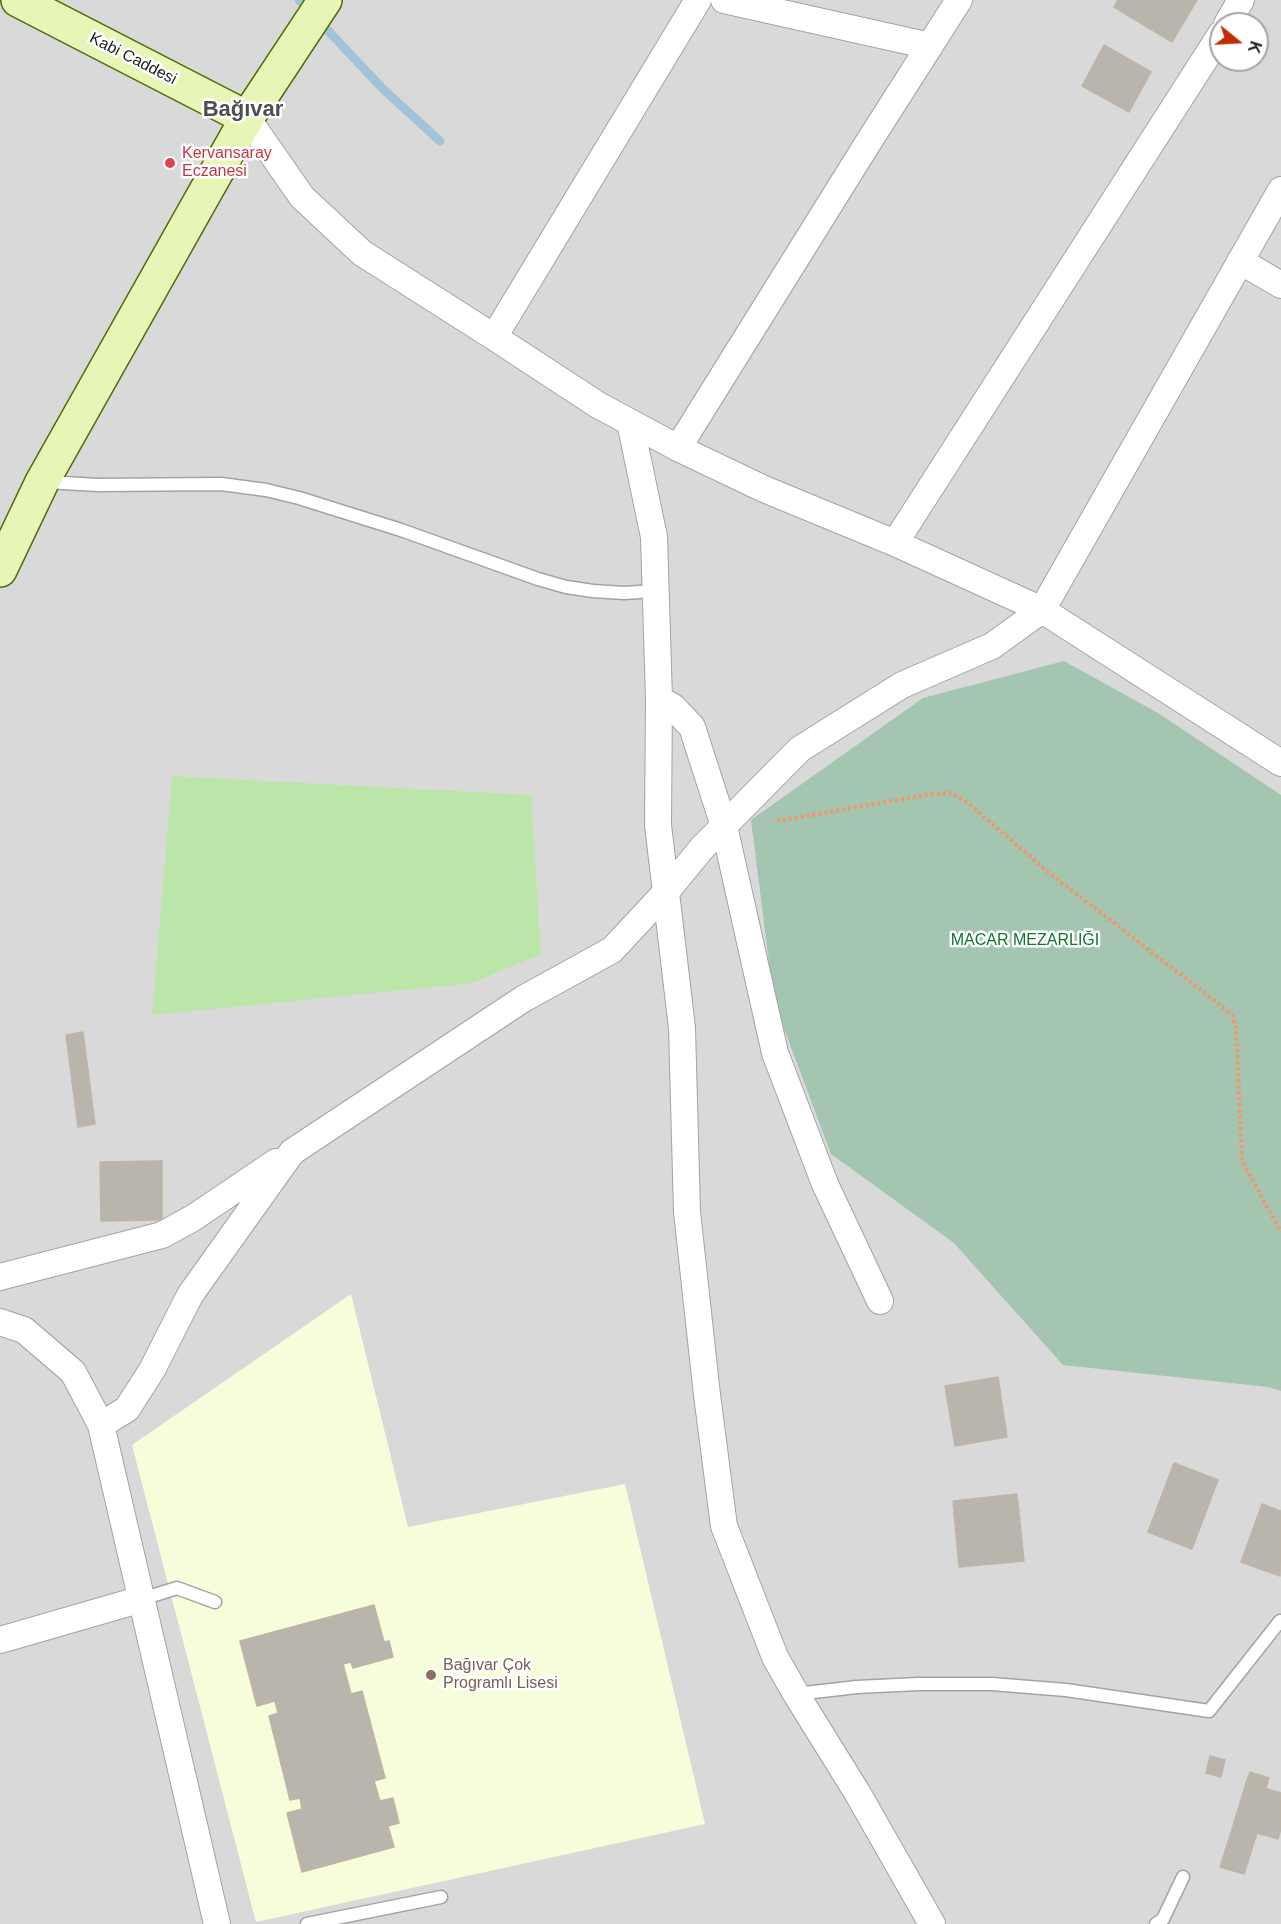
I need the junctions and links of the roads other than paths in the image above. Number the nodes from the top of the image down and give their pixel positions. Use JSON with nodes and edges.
{"nodes":[{"id":1,"x":18,"y":0,"type":"edge"},
{"id":2,"x":324,"y":0,"type":"edge"},
{"id":3,"x":698,"y":0,"type":"edge"},
{"id":4,"x":724,"y":0,"type":"edge"},
{"id":5,"x":959,"y":0,"type":"edge"},
{"id":6,"x":930,"y":46,"type":"junction"},
{"id":7,"x":1209,"y":53,"type":"edge"},
{"id":8,"x":248,"y":117,"type":"junction"},
{"id":9,"x":1281,"y":190,"type":"edge"},
{"id":10,"x":1240,"y":261,"type":"junction"},
{"id":11,"x":1281,"y":285,"type":"edge"},
{"id":12,"x":495,"y":337,"type":"junction"},
{"id":13,"x":630,"y":422,"type":"junction"},
{"id":14,"x":678,"y":448,"type":"junction"},
{"id":15,"x":42,"y":482,"type":"junction"},
{"id":16,"x":895,"y":543,"type":"junction"},
{"id":17,"x":0,"y":570,"type":"edge"},
{"id":18,"x":655,"y":591,"type":"junction"},
{"id":19,"x":1042,"y":610,"type":"junction"},
{"id":20,"x":659,"y":699,"type":"junction"},
{"id":21,"x":1281,"y":763,"type":"edge"},
{"id":22,"x":724,"y":826,"type":"junction"},
{"id":23,"x":666,"y":892,"type":"junction"},
{"id":24,"x":292,"y":1152,"type":"junction"},
{"id":25,"x":0,"y":1277,"type":"edge"},
{"id":26,"x":880,"y":1300,"type":"dead end"},
{"id":27,"x":0,"y":1322,"type":"edge"},
{"id":28,"x":101,"y":1425,"type":"junction"},
{"id":29,"x":142,"y":1599,"type":"junction"},
{"id":30,"x":215,"y":1602,"type":"dead end"},
{"id":31,"x":1280,"y":1621,"type":"edge"},
{"id":32,"x":0,"y":1640,"type":"edge"},
{"id":33,"x":796,"y":1694,"type":"junction"},
{"id":34,"x":1183,"y":1876,"type":"dead end"},
{"id":35,"x":441,"y":1897,"type":"dead end"},
{"id":36,"x":217,"y":1924,"type":"edge"},
{"id":37,"x":307,"y":1924,"type":"edge"},
{"id":38,"x":932,"y":1924,"type":"edge"},
{"id":39,"x":1156,"y":1924,"type":"edge"}],
"edges":[{"from":1,"to":8,"type":"street","name":"Kabi Caddesi"},
{"from":2,"to":8,"type":"street"},
{"from":3,"to":12,"type":"street"},
{"from":4,"to":6,"type":"street"},
{"from":5,"to":6,"type":"street"},
{"from":6,"to":14,"type":"street"},
{"from":7,"to":16,"type":"street"},
{"from":8,"to":12,"type":"street"},
{"from":8,"to":15,"type":"street"},
{"from":9,"to":10,"type":"street"},
{"from":10,"to":11,"type":"street"},
{"from":10,"to":19,"type":"street"},
{"from":12,"to":13,"type":"street"},
{"from":13,"to":14,"type":"street"},
{"from":13,"to":18,"type":"street"},
{"from":14,"to":16,"type":"street"},
{"from":15,"to":17,"type":"street"},
{"from":15,"to":18,"type":"lane"},
{"from":16,"to":19,"type":"street"},
{"from":18,"to":20,"type":"street"},
{"from":19,"to":21,"type":"street"},
{"from":19,"to":22,"type":"street"},
{"from":20,"to":22,"type":"street"},
{"from":20,"to":23,"type":"street"},
{"from":22,"to":23,"type":"street"},
{"from":22,"to":26,"type":"street"},
{"from":23,"to":24,"type":"street"},
{"from":23,"to":33,"type":"street"},
{"from":24,"to":25,"type":"street"},
{"from":24,"to":28,"type":"street"},
{"from":27,"to":28,"type":"street"},
{"from":28,"to":29,"type":"street"},
{"from":29,"to":30,"type":"lane"},
{"from":29,"to":32,"type":"street"},
{"from":29,"to":36,"type":"street"},
{"from":31,"to":33,"type":"lane"},
{"from":33,"to":38,"type":"street"},
{"from":34,"to":39,"type":"lane"},
{"from":35,"to":37,"type":"lane"}]}
